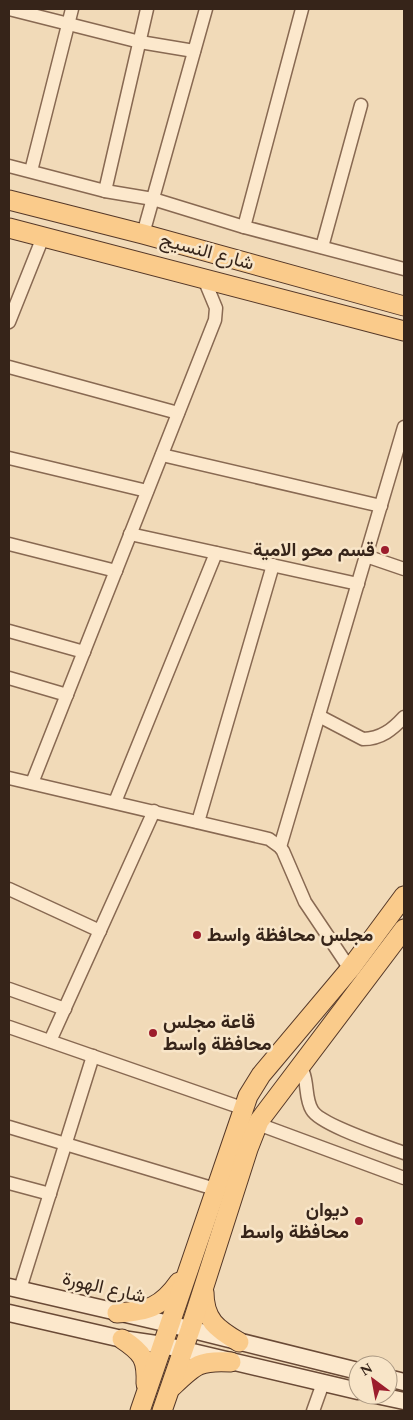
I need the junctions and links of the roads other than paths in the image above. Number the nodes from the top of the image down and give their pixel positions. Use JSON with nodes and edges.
{"nodes":[{"id":1,"x":72,"y":9,"type":"edge"},
{"id":2,"x":148,"y":9,"type":"edge"},
{"id":3,"x":206,"y":9,"type":"edge"},
{"id":4,"x":302,"y":9,"type":"edge"},
{"id":5,"x":10,"y":10,"type":"edge"},
{"id":6,"x":9,"y":23,"type":"edge"},
{"id":7,"x":69,"y":24,"type":"junction"},
{"id":8,"x":140,"y":42,"type":"junction"},
{"id":9,"x":194,"y":52,"type":"junction"},
{"id":10,"x":361,"y":105,"type":"dead end"},
{"id":11,"x":9,"y":166,"type":"edge"},
{"id":12,"x":31,"y":171,"type":"junction"},
{"id":13,"x":105,"y":191,"type":"junction"},
{"id":14,"x":153,"y":199,"type":"junction"},
{"id":15,"x":9,"y":200,"type":"edge"},
{"id":16,"x":244,"y":227,"type":"junction"},
{"id":17,"x":9,"y":228,"type":"edge"},
{"id":18,"x":143,"y":234,"type":"junction"},
{"id":19,"x":43,"y":237,"type":"junction"},
{"id":20,"x":322,"y":247,"type":"junction"},
{"id":21,"x":404,"y":266,"type":"edge"},
{"id":22,"x":204,"y":279,"type":"junction"},
{"id":23,"x":404,"y":306,"type":"edge"},
{"id":24,"x":9,"y":322,"type":"edge"},
{"id":25,"x":404,"y":331,"type":"edge"},
{"id":26,"x":9,"y":367,"type":"edge"},
{"id":27,"x":178,"y":413,"type":"junction"},
{"id":28,"x":404,"y":427,"type":"edge"},
{"id":29,"x":162,"y":455,"type":"junction"},
{"id":30,"x":9,"y":458,"type":"edge"},
{"id":31,"x":147,"y":492,"type":"junction"},
{"id":32,"x":381,"y":506,"type":"junction"},
{"id":33,"x":130,"y":534,"type":"junction"},
{"id":34,"x":9,"y":544,"type":"edge"},
{"id":35,"x":216,"y":553,"type":"junction"},
{"id":36,"x":366,"y":556,"type":"junction"},
{"id":37,"x":273,"y":565,"type":"junction"},
{"id":38,"x":404,"y":569,"type":"edge"},
{"id":39,"x":116,"y":571,"type":"junction"},
{"id":40,"x":358,"y":584,"type":"junction"},
{"id":41,"x":9,"y":631,"type":"edge"},
{"id":42,"x":84,"y":652,"type":"junction"},
{"id":43,"x":9,"y":678,"type":"edge"},
{"id":44,"x":67,"y":695,"type":"junction"},
{"id":45,"x":319,"y":716,"type":"junction"},
{"id":46,"x":404,"y":717,"type":"edge"},
{"id":47,"x":9,"y":778,"type":"edge"},
{"id":48,"x":32,"y":783,"type":"junction"},
{"id":49,"x":115,"y":802,"type":"junction"},
{"id":50,"x":154,"y":811,"type":"junction"},
{"id":51,"x":198,"y":822,"type":"junction"},
{"id":52,"x":280,"y":847,"type":"junction"},
{"id":53,"x":9,"y":889,"type":"edge"},
{"id":54,"x":404,"y":896,"type":"edge"},
{"id":55,"x":404,"y":929,"type":"edge"},
{"id":56,"x":100,"y":931,"type":"junction"},
{"id":57,"x":350,"y":969,"type":"junction"},
{"id":58,"x":9,"y":989,"type":"edge"},
{"id":59,"x":65,"y":1009,"type":"junction"},
{"id":60,"x":9,"y":1027,"type":"edge"},
{"id":61,"x":50,"y":1041,"type":"junction"},
{"id":62,"x":93,"y":1056,"type":"junction"},
{"id":63,"x":269,"y":1066,"type":"junction"},
{"id":64,"x":298,"y":1068,"type":"junction"},
{"id":65,"x":285,"y":1086,"type":"junction"},
{"id":66,"x":242,"y":1108,"type":"junction"},
{"id":67,"x":258,"y":1124,"type":"junction"},
{"id":68,"x":9,"y":1127,"type":"edge"},
{"id":69,"x":66,"y":1144,"type":"junction"},
{"id":70,"x":404,"y":1152,"type":"edge"},
{"id":71,"x":404,"y":1178,"type":"edge"},
{"id":72,"x":9,"y":1183,"type":"edge"},
{"id":73,"x":215,"y":1189,"type":"junction"},
{"id":74,"x":50,"y":1194,"type":"junction"},
{"id":75,"x":187,"y":1271,"type":"junction"},
{"id":76,"x":204,"y":1286,"type":"junction"},
{"id":77,"x":15,"y":1288,"type":"edge"},
{"id":78,"x":117,"y":1313,"type":"junction"},
{"id":79,"x":9,"y":1314,"type":"edge"},
{"id":80,"x":169,"y":1324,"type":"junction"},
{"id":81,"x":190,"y":1330,"type":"junction"},
{"id":82,"x":122,"y":1339,"type":"junction"},
{"id":83,"x":239,"y":1342,"type":"junction"},
{"id":84,"x":163,"y":1345,"type":"junction"},
{"id":85,"x":183,"y":1350,"type":"junction"},
{"id":86,"x":231,"y":1362,"type":"junction"},
{"id":87,"x":348,"y":1369,"type":"edge"},
{"id":88,"x":323,"y":1383,"type":"junction"},
{"id":89,"x":169,"y":1389,"type":"junction"},
{"id":90,"x":348,"y":1389,"type":"edge"},
{"id":91,"x":143,"y":1404,"type":"edge"},
{"id":92,"x":162,"y":1411,"type":"edge"},
{"id":93,"x":313,"y":1411,"type":"edge"}],
"edges":[{"from":1,"to":7,"type":"street"},
{"from":2,"to":8,"type":"street"},
{"from":3,"to":9,"type":"street"},
{"from":4,"to":16,"type":"street"},
{"from":5,"to":6,"type":"street"},
{"from":5,"to":7,"type":"street"},
{"from":7,"to":8,"type":"street"},
{"from":7,"to":12,"type":"street"},
{"from":8,"to":9,"type":"street"},
{"from":8,"to":13,"type":"street"},
{"from":9,"to":14,"type":"street"},
{"from":10,"to":20,"type":"street"},
{"from":11,"to":12,"type":"street"},
{"from":12,"to":13,"type":"street"},
{"from":13,"to":14,"type":"street"},
{"from":14,"to":16,"type":"street"},
{"from":14,"to":18,"type":"street"},
{"from":15,"to":18,"type":"main road","name":"شارع النسيج"},
{"from":16,"to":20,"type":"street"},
{"from":17,"to":19,"type":"main road","name":"شارع النسيج"},
{"from":18,"to":23,"type":"main road","name":"شارع النسيج"},
{"from":19,"to":22,"type":"main road","name":"شارع النسيج"},
{"from":19,"to":24,"type":"street"},
{"from":20,"to":21,"type":"street"},
{"from":22,"to":25,"type":"main road","name":"شارع النسيج"},
{"from":22,"to":27,"type":"street"},
{"from":26,"to":27,"type":"street"},
{"from":27,"to":29,"type":"street"},
{"from":28,"to":32,"type":"street"},
{"from":29,"to":31,"type":"street"},
{"from":29,"to":32,"type":"street"},
{"from":30,"to":31,"type":"street"},
{"from":31,"to":33,"type":"street"},
{"from":32,"to":36,"type":"street"},
{"from":33,"to":35,"type":"street"},
{"from":33,"to":39,"type":"street"},
{"from":34,"to":39,"type":"street"},
{"from":35,"to":37,"type":"street"},
{"from":35,"to":49,"type":"street"},
{"from":36,"to":38,"type":"street"},
{"from":36,"to":40,"type":"street"},
{"from":37,"to":40,"type":"street"},
{"from":37,"to":51,"type":"street"},
{"from":39,"to":42,"type":"street"},
{"from":40,"to":45,"type":"street"},
{"from":41,"to":42,"type":"street"},
{"from":42,"to":44,"type":"street"},
{"from":43,"to":44,"type":"street"},
{"from":44,"to":48,"type":"street"},
{"from":45,"to":46,"type":"street"},
{"from":45,"to":52,"type":"street"},
{"from":47,"to":48,"type":"street"},
{"from":48,"to":49,"type":"street"},
{"from":49,"to":50,"type":"street"},
{"from":50,"to":51,"type":"street"},
{"from":50,"to":56,"type":"street"},
{"from":51,"to":52,"type":"street"},
{"from":52,"to":57,"type":"street"},
{"from":53,"to":56,"type":"street"},
{"from":54,"to":57,"type":"main road"},
{"from":55,"to":64,"type":"main road"},
{"from":56,"to":59,"type":"street"},
{"from":57,"to":63,"type":"main road"},
{"from":58,"to":59,"type":"street"},
{"from":59,"to":61,"type":"street"},
{"from":60,"to":61,"type":"street"},
{"from":61,"to":62,"type":"street"},
{"from":62,"to":66,"type":"street"},
{"from":62,"to":69,"type":"street"},
{"from":63,"to":65,"type":"main road"},
{"from":63,"to":66,"type":"main road"},
{"from":64,"to":65,"type":"main road"},
{"from":64,"to":70,"type":"street"},
{"from":65,"to":67,"type":"main road"},
{"from":66,"to":73,"type":"main road"},
{"from":67,"to":71,"type":"street"},
{"from":67,"to":76,"type":"main road"},
{"from":68,"to":69,"type":"street"},
{"from":69,"to":73,"type":"street"},
{"from":69,"to":74,"type":"street"},
{"from":72,"to":74,"type":"street"},
{"from":73,"to":75,"type":"main road"},
{"from":74,"to":77,"type":"street"},
{"from":75,"to":78,"type":"main road"},
{"from":75,"to":80,"type":"main road"},
{"from":76,"to":81,"type":"main road"},
{"from":76,"to":83,"type":"main road"},
{"from":77,"to":78,"type":"street","name":"شارع الهورة"},
{"from":78,"to":80,"type":"street","name":"شارع الهورة"},
{"from":79,"to":82,"type":"street"},
{"from":80,"to":81,"type":"street","name":"شارع الهورة"},
{"from":80,"to":84,"type":"main road"},
{"from":81,"to":83,"type":"street","name":"شارع الهورة"},
{"from":81,"to":85,"type":"main road"},
{"from":82,"to":84,"type":"street"},
{"from":82,"to":91,"type":"main road"},
{"from":83,"to":87,"type":"street","name":"شارع الهورة"},
{"from":84,"to":85,"type":"street"},
{"from":84,"to":91,"type":"main road"},
{"from":85,"to":86,"type":"street"},
{"from":85,"to":89,"type":"main road"},
{"from":86,"to":88,"type":"street"},
{"from":86,"to":89,"type":"main road"},
{"from":88,"to":90,"type":"street"},
{"from":88,"to":93,"type":"street"},
{"from":89,"to":92,"type":"main road"}]}
